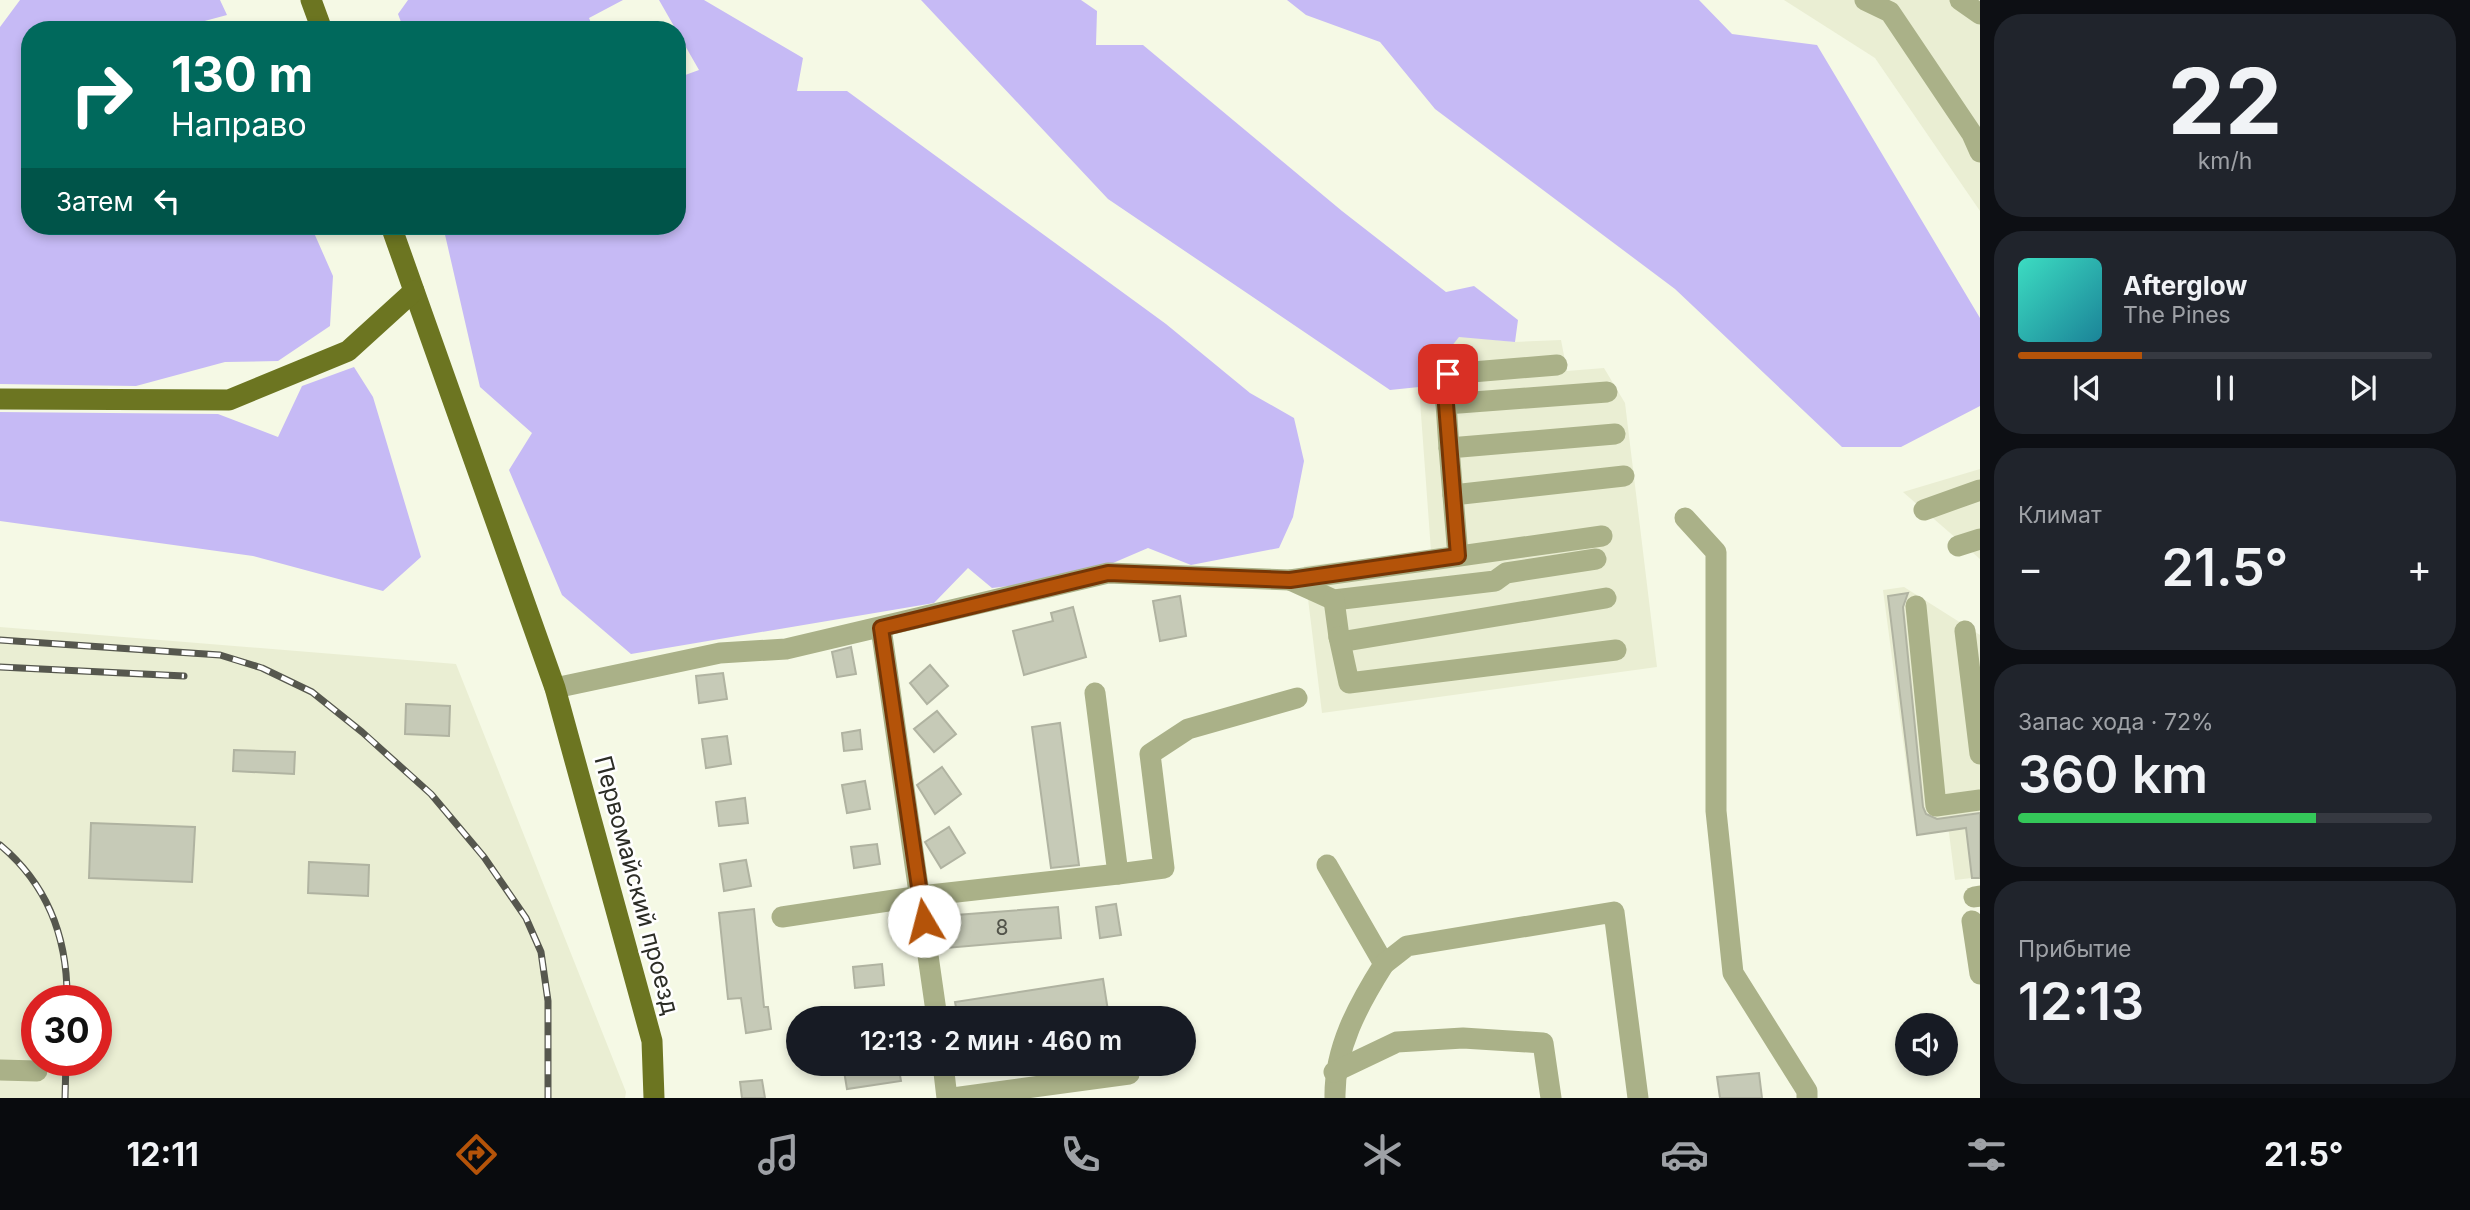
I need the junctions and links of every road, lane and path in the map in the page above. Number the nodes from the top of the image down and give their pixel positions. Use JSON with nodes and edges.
{"nodes":[{"id":1,"x":311,"y":0,"type":"edge"},
{"id":2,"x":1865,"y":0,"type":"edge"},
{"id":3,"x":1960,"y":0,"type":"edge"},
{"id":4,"x":1980,"y":14,"type":"edge"},
{"id":5,"x":319,"y":21,"type":"edge"},
{"id":6,"x":1980,"y":152,"type":"edge"},
{"id":7,"x":394,"y":235,"type":"edge"},
{"id":8,"x":414,"y":291,"type":"junction"},
{"id":9,"x":1557,"y":365,"type":"dead end"},
{"id":10,"x":1607,"y":392,"type":"dead end"},
{"id":11,"x":0,"y":400,"type":"edge"},
{"id":12,"x":1446,"y":404,"type":"junction"},
{"id":13,"x":1615,"y":434,"type":"dead end"},
{"id":14,"x":1449,"y":448,"type":"junction"},
{"id":15,"x":1624,"y":476,"type":"dead end"},
{"id":16,"x":1980,"y":490,"type":"edge"},
{"id":17,"x":1453,"y":495,"type":"junction"},
{"id":18,"x":1924,"y":510,"type":"dead end"},
{"id":19,"x":1685,"y":518,"type":"dead end"},
{"id":20,"x":1602,"y":536,"type":"dead end"},
{"id":21,"x":1980,"y":538,"type":"edge"},
{"id":22,"x":1958,"y":547,"type":"dead end"},
{"id":23,"x":1458,"y":556,"type":"junction"},
{"id":24,"x":1596,"y":559,"type":"dead end"},
{"id":25,"x":1290,"y":580,"type":"junction"},
{"id":26,"x":1606,"y":598,"type":"dead end"},
{"id":27,"x":1334,"y":600,"type":"junction"},
{"id":28,"x":1916,"y":606,"type":"dead end"},
{"id":29,"x":881,"y":628,"type":"junction"},
{"id":30,"x":1965,"y":631,"type":"dead end"},
{"id":31,"x":1339,"y":637,"type":"junction"},
{"id":32,"x":1616,"y":650,"type":"dead end"},
{"id":33,"x":555,"y":688,"type":"junction"},
{"id":34,"x":1095,"y":693,"type":"dead end"},
{"id":35,"x":1297,"y":698,"type":"dead end"},
{"id":36,"x":1980,"y":754,"type":"edge"},
{"id":37,"x":1980,"y":800,"type":"edge"},
{"id":38,"x":1327,"y":865,"type":"dead end"},
{"id":39,"x":1118,"y":874,"type":"junction"},
{"id":40,"x":921,"y":897,"type":"junction"},
{"id":41,"x":782,"y":917,"type":"dead end"},
{"id":42,"x":1972,"y":921,"type":"dead end"},
{"id":43,"x":1384,"y":964,"type":"junction"},
{"id":44,"x":1980,"y":974,"type":"edge"},
{"id":45,"x":935,"y":1006,"type":"edge"},
{"id":46,"x":0,"y":1070,"type":"edge"},
{"id":47,"x":21,"y":1071,"type":"edge"},
{"id":48,"x":1334,"y":1072,"type":"junction"},
{"id":49,"x":944,"y":1076,"type":"edge"},
{"id":50,"x":1114,"y":1076,"type":"edge"},
{"id":51,"x":654,"y":1098,"type":"edge"},
{"id":52,"x":947,"y":1098,"type":"edge"},
{"id":53,"x":953,"y":1098,"type":"edge"},
{"id":54,"x":1335,"y":1098,"type":"edge"},
{"id":55,"x":1551,"y":1098,"type":"edge"},
{"id":56,"x":1638,"y":1098,"type":"edge"},
{"id":57,"x":1807,"y":1098,"type":"edge"}],
"edges":[{"from":1,"to":5,"type":"main road"},
{"from":2,"to":6,"type":"street"},
{"from":3,"to":4,"type":"street"},
{"from":7,"to":8,"type":"main road","name":"Первомайский проезд"},
{"from":8,"to":11,"type":"main road"},
{"from":8,"to":33,"type":"main road","name":"Первомайский проезд"},
{"from":9,"to":12,"type":"street"},
{"from":10,"to":12,"type":"street"},
{"from":12,"to":14,"type":"street"},
{"from":13,"to":14,"type":"street"},
{"from":14,"to":17,"type":"street"},
{"from":15,"to":17,"type":"street"},
{"from":16,"to":18,"type":"street"},
{"from":17,"to":23,"type":"street"},
{"from":19,"to":57,"type":"street"},
{"from":20,"to":23,"type":"street"},
{"from":21,"to":22,"type":"street"},
{"from":23,"to":25,"type":"street"},
{"from":24,"to":27,"type":"street"},
{"from":25,"to":27,"type":"street"},
{"from":25,"to":29,"type":"street"},
{"from":26,"to":31,"type":"street"},
{"from":27,"to":31,"type":"street"},
{"from":28,"to":37,"type":"street"},
{"from":29,"to":33,"type":"street"},
{"from":29,"to":40,"type":"street"},
{"from":30,"to":36,"type":"street"},
{"from":31,"to":32,"type":"street"},
{"from":33,"to":51,"type":"main road","name":"Первомайский проезд"},
{"from":34,"to":39,"type":"street"},
{"from":35,"to":39,"type":"street"},
{"from":38,"to":43,"type":"street"},
{"from":39,"to":40,"type":"street"},
{"from":40,"to":41,"type":"street"},
{"from":40,"to":45,"type":"street"},
{"from":42,"to":44,"type":"street"},
{"from":43,"to":48,"type":"street"},
{"from":43,"to":56,"type":"street"},
{"from":46,"to":47,"type":"street"},
{"from":48,"to":54,"type":"street"},
{"from":48,"to":55,"type":"street"},
{"from":49,"to":52,"type":"street"},
{"from":50,"to":53,"type":"street"}]}
